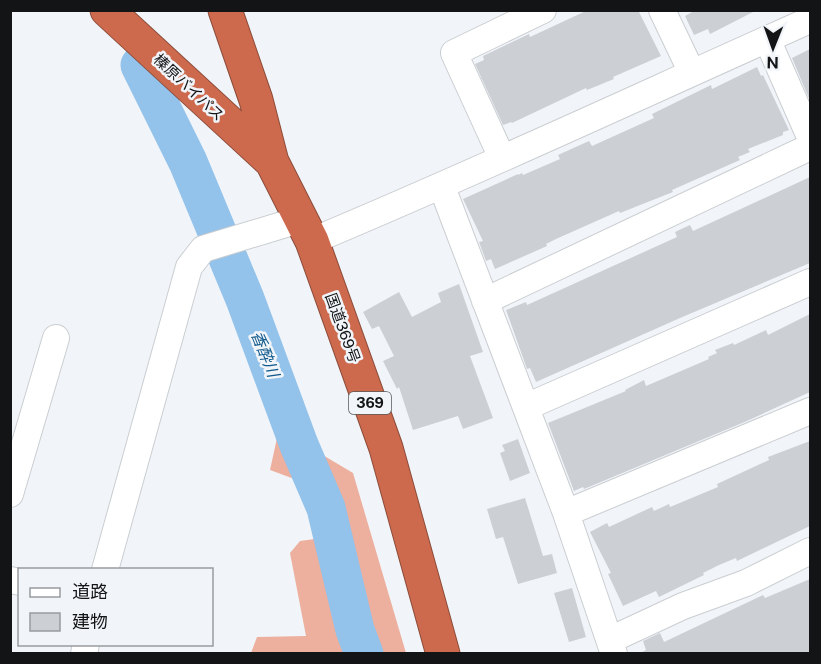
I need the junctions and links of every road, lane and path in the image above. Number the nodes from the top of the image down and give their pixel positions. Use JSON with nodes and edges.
{"nodes":[{"id":1,"x":107,"y":10,"type":"edge"},
{"id":2,"x":225,"y":10,"type":"edge"},
{"id":3,"x":543,"y":10,"type":"edge"},
{"id":4,"x":662,"y":10,"type":"edge"},
{"id":5,"x":810,"y":20,"type":"edge"},
{"id":6,"x":767,"y":39,"type":"junction"},
{"id":7,"x":692,"y":73,"type":"junction"},
{"id":8,"x":810,"y":137,"type":"edge"},
{"id":9,"x":810,"y":147,"type":"edge"},
{"id":10,"x":502,"y":158,"type":"junction"},
{"id":11,"x":272,"y":162,"type":"junction"},
{"id":12,"x":442,"y":187,"type":"junction"},
{"id":13,"x":307,"y":230,"type":"junction"},
{"id":14,"x":810,"y":282,"type":"edge"},
{"id":15,"x":485,"y":301,"type":"junction"},
{"id":16,"x":56,"y":338,"type":"dead end"},
{"id":17,"x":526,"y":408,"type":"junction"},
{"id":18,"x":810,"y":411,"type":"edge"},
{"id":19,"x":10,"y":494,"type":"edge"},
{"id":20,"x":566,"y":513,"type":"junction"},
{"id":21,"x":810,"y":551,"type":"edge"},
{"id":22,"x":106,"y":568,"type":"edge"},
{"id":23,"x":612,"y":647,"type":"edge"},
{"id":24,"x":443,"y":654,"type":"edge"}],
"edges":[{"from":1,"to":11,"type":"highway","name":"榛原バイパス","number":"369"},
{"from":2,"to":11,"type":"highway","name":"国道369号","number":"369"},
{"from":3,"to":10,"type":"street"},
{"from":4,"to":7,"type":"street"},
{"from":5,"to":6,"type":"street"},
{"from":6,"to":7,"type":"street"},
{"from":6,"to":8,"type":"street"},
{"from":7,"to":10,"type":"street"},
{"from":9,"to":15,"type":"street"},
{"from":10,"to":12,"type":"street"},
{"from":11,"to":13,"type":"highway","name":"国道369号","number":"369"},
{"from":12,"to":13,"type":"street"},
{"from":12,"to":15,"type":"street"},
{"from":13,"to":22,"type":"street"},
{"from":13,"to":24,"type":"highway","name":"国道369号","number":"369"},
{"from":14,"to":17,"type":"street"},
{"from":15,"to":17,"type":"street"},
{"from":16,"to":19,"type":"street"},
{"from":17,"to":20,"type":"street"},
{"from":18,"to":20,"type":"street"},
{"from":20,"to":23,"type":"street"},
{"from":21,"to":23,"type":"street"}]}
